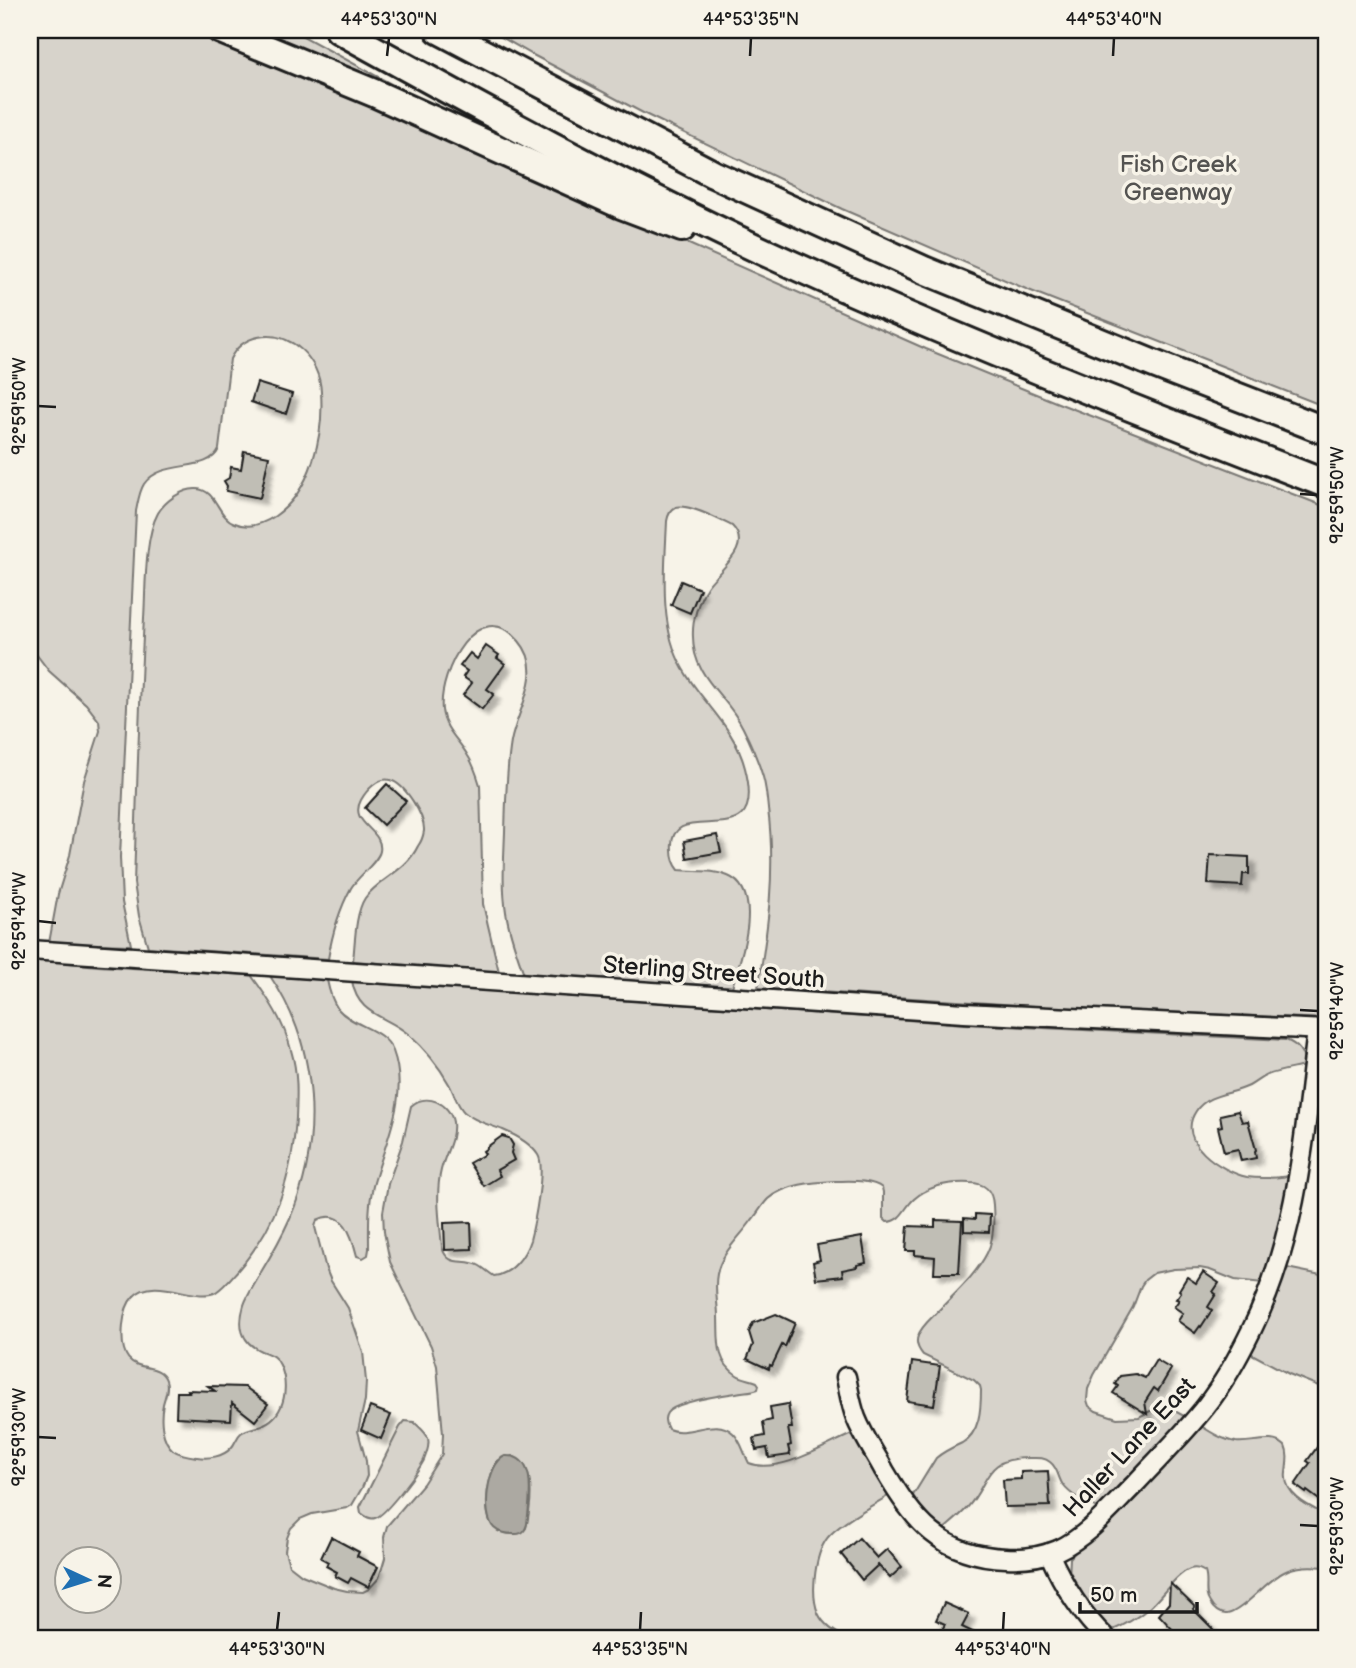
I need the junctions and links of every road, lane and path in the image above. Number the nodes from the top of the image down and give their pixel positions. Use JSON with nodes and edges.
{"nodes":[{"id":1,"x":220,"y":30,"type":"edge"},
{"id":2,"x":339,"y":30,"type":"edge"},
{"id":3,"x":439,"y":30,"type":"edge"},
{"id":4,"x":474,"y":30,"type":"edge"},
{"id":5,"x":518,"y":71,"type":"junction"},
{"id":6,"x":903,"y":314,"type":"junction"},
{"id":7,"x":1326,"y":431,"type":"edge"},
{"id":8,"x":1326,"y":484,"type":"edge"},
{"id":9,"x":30,"y":950,"type":"edge"},
{"id":10,"x":1321,"y":1030,"type":"edge"},
{"id":11,"x":846,"y":1377,"type":"dead end"},
{"id":12,"x":1049,"y":1553,"type":"junction"},
{"id":13,"x":1106,"y":1638,"type":"edge"}],
"edges":[{"from":1,"to":6,"type":"highway"},
{"from":2,"to":6,"type":"highway"},
{"from":3,"to":5,"type":"highway"},
{"from":4,"to":5,"type":"highway"},
{"from":5,"to":7,"type":"highway"},
{"from":6,"to":8,"type":"highway"},
{"from":9,"to":10,"type":"street","name":"Sterling Street South"},
{"from":10,"to":12,"type":"street","name":"Haller Lane East"},
{"from":11,"to":12,"type":"street","name":"Haller Lane East"},
{"from":12,"to":13,"type":"street"}]}
